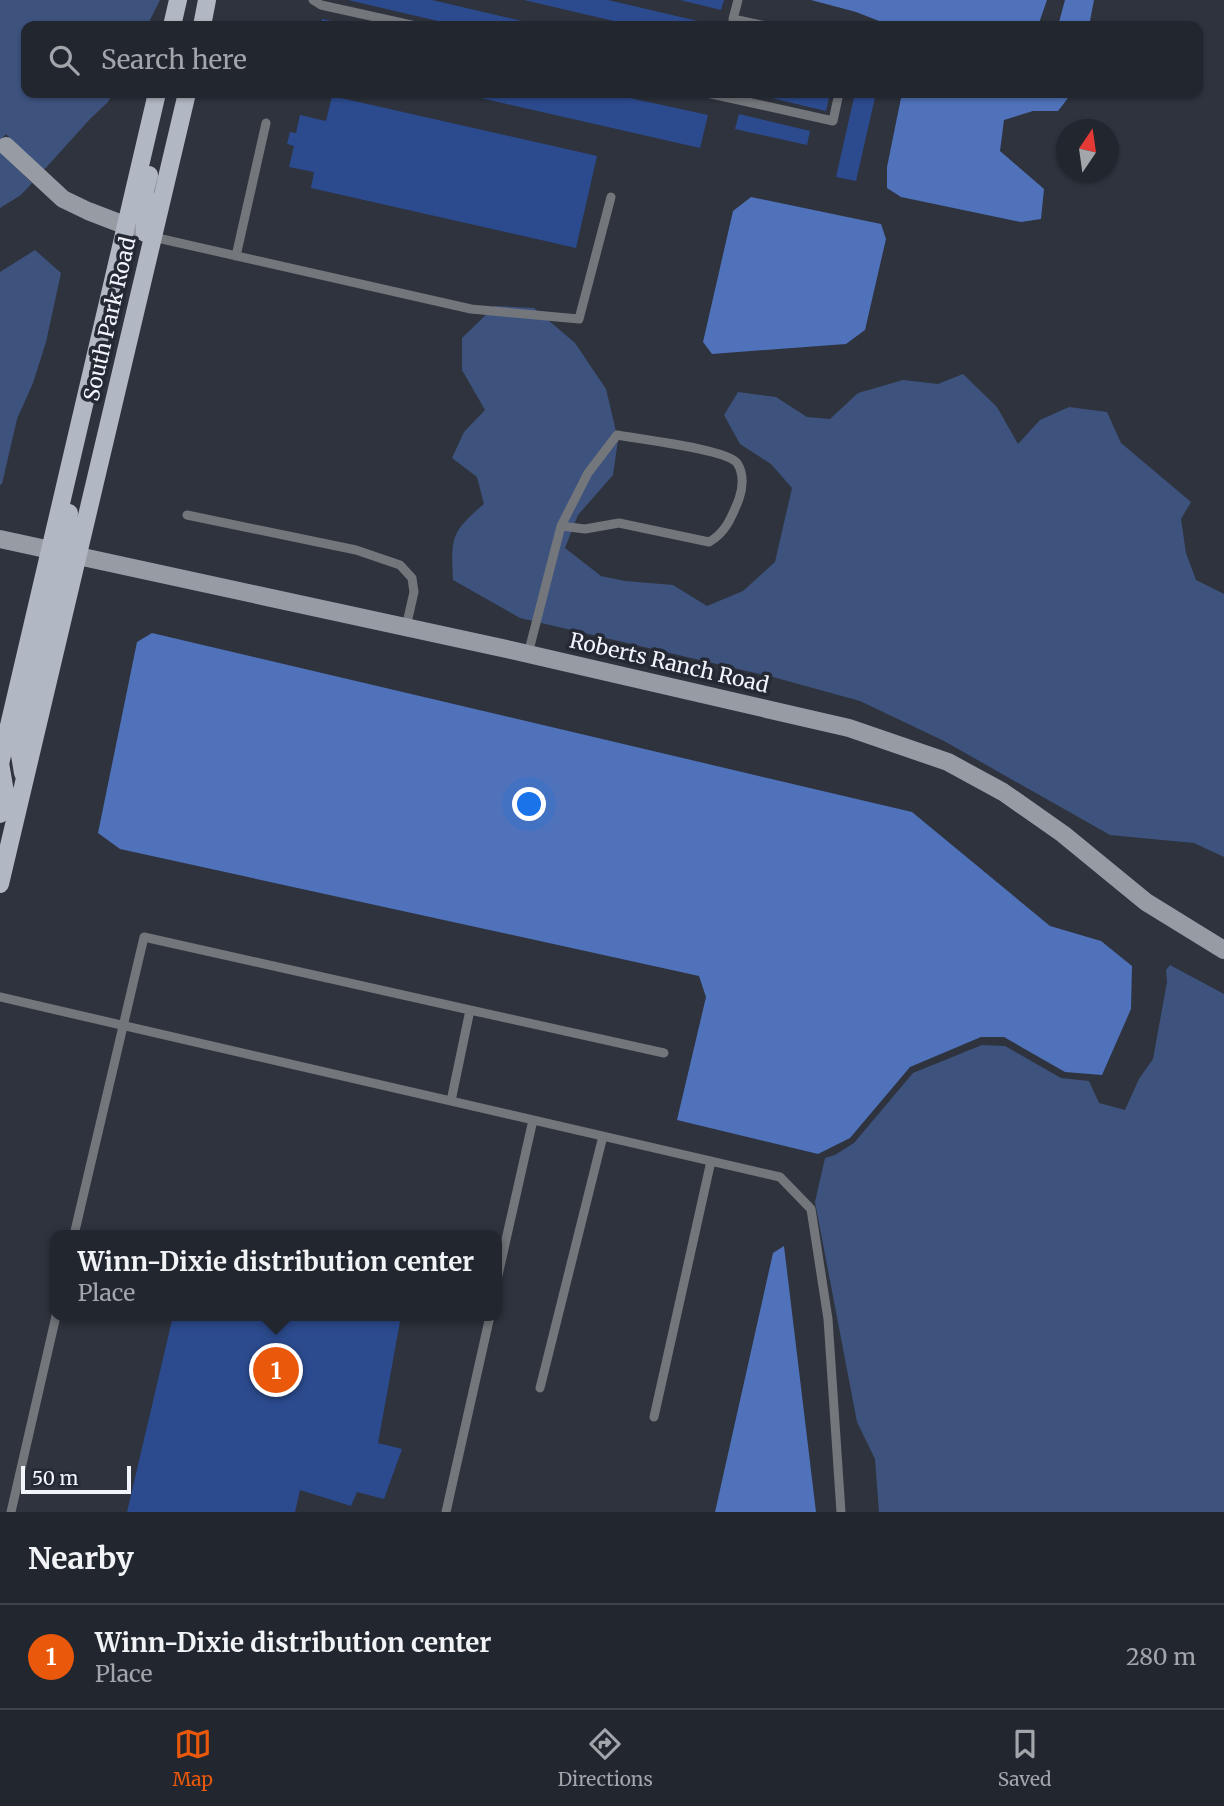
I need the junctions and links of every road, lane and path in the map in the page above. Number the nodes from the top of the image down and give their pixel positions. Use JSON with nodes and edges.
{"nodes":[{"id":1,"x":207,"y":0,"type":"edge"},
{"id":2,"x":313,"y":0,"type":"edge"},
{"id":3,"x":737,"y":0,"type":"edge"},
{"id":4,"x":203,"y":21,"type":"edge"},
{"id":5,"x":393,"y":21,"type":"edge"},
{"id":6,"x":742,"y":21,"type":"edge"},
{"id":7,"x":156,"y":98,"type":"edge"},
{"id":8,"x":167,"y":98,"type":"edge"},
{"id":9,"x":186,"y":98,"type":"edge"},
{"id":10,"x":730,"y":98,"type":"edge"},
{"id":11,"x":838,"y":98,"type":"edge"},
{"id":12,"x":266,"y":123,"type":"dead end"},
{"id":13,"x":3,"y":143,"type":"edge"},
{"id":14,"x":611,"y":197,"type":"dead end"},
{"id":15,"x":127,"y":224,"type":"junction"},
{"id":16,"x":149,"y":235,"type":"junction"},
{"id":17,"x":236,"y":256,"type":"junction"},
{"id":18,"x":187,"y":515,"type":"dead end"},
{"id":19,"x":561,"y":526,"type":"junction"},
{"id":20,"x":0,"y":540,"type":"edge"},
{"id":21,"x":63,"y":553,"type":"junction"},
{"id":22,"x":406,"y":627,"type":"junction"},
{"id":23,"x":528,"y":654,"type":"junction"},
{"id":24,"x":0,"y":763,"type":"edge"},
{"id":25,"x":0,"y":814,"type":"edge"},
{"id":26,"x":0,"y":884,"type":"edge"},
{"id":27,"x":1224,"y":950,"type":"edge"},
{"id":28,"x":0,"y":997,"type":"edge"},
{"id":29,"x":470,"y":1010,"type":"junction"},
{"id":30,"x":123,"y":1025,"type":"junction"},
{"id":31,"x":664,"y":1053,"type":"dead end"},
{"id":32,"x":451,"y":1101,"type":"junction"},
{"id":33,"x":533,"y":1120,"type":"junction"},
{"id":34,"x":603,"y":1136,"type":"junction"},
{"id":35,"x":711,"y":1161,"type":"junction"},
{"id":36,"x":75,"y":1230,"type":"edge"},
{"id":37,"x":502,"y":1257,"type":"edge"},
{"id":38,"x":55,"y":1321,"type":"edge"},
{"id":39,"x":488,"y":1321,"type":"edge"},
{"id":40,"x":540,"y":1388,"type":"dead end"},
{"id":41,"x":654,"y":1418,"type":"dead end"},
{"id":42,"x":11,"y":1512,"type":"edge"},
{"id":43,"x":446,"y":1512,"type":"edge"},
{"id":44,"x":841,"y":1512,"type":"edge"}],
"edges":[{"from":1,"to":4,"type":"main road"},
{"from":2,"to":5,"type":"lane"},
{"from":3,"to":6,"type":"lane"},
{"from":7,"to":15,"type":"main road","name":"South Park Road"},
{"from":8,"to":16,"type":"main road"},
{"from":9,"to":16,"type":"main road","name":"South Park Road"},
{"from":10,"to":11,"type":"lane"},
{"from":12,"to":17,"type":"lane"},
{"from":13,"to":15,"type":"street"},
{"from":14,"to":17,"type":"lane"},
{"from":15,"to":16,"type":"street"},
{"from":15,"to":21,"type":"main road","name":"South Park Road"},
{"from":16,"to":17,"type":"lane"},
{"from":16,"to":21,"type":"main road","name":"South Park Road"},
{"from":18,"to":22,"type":"lane"},
{"from":19,"to":19,"type":"lane"},
{"from":19,"to":23,"type":"lane"},
{"from":20,"to":21,"type":"street","name":"Roberts Ranch Road"},
{"from":21,"to":22,"type":"street","name":"Roberts Ranch Road"},
{"from":21,"to":24,"type":"main road"},
{"from":21,"to":26,"type":"main road"},
{"from":22,"to":23,"type":"street","name":"Roberts Ranch Road"},
{"from":23,"to":27,"type":"street","name":"Roberts Ranch Road"},
{"from":24,"to":25,"type":"main road"},
{"from":28,"to":30,"type":"lane"},
{"from":29,"to":30,"type":"lane"},
{"from":29,"to":31,"type":"lane"},
{"from":29,"to":32,"type":"lane"},
{"from":30,"to":32,"type":"lane"},
{"from":30,"to":36,"type":"lane"},
{"from":32,"to":33,"type":"lane"},
{"from":33,"to":34,"type":"lane"},
{"from":33,"to":37,"type":"lane"},
{"from":34,"to":35,"type":"lane"},
{"from":34,"to":40,"type":"lane"},
{"from":35,"to":41,"type":"lane"},
{"from":35,"to":44,"type":"lane"},
{"from":38,"to":42,"type":"lane"},
{"from":39,"to":43,"type":"lane"}]}
